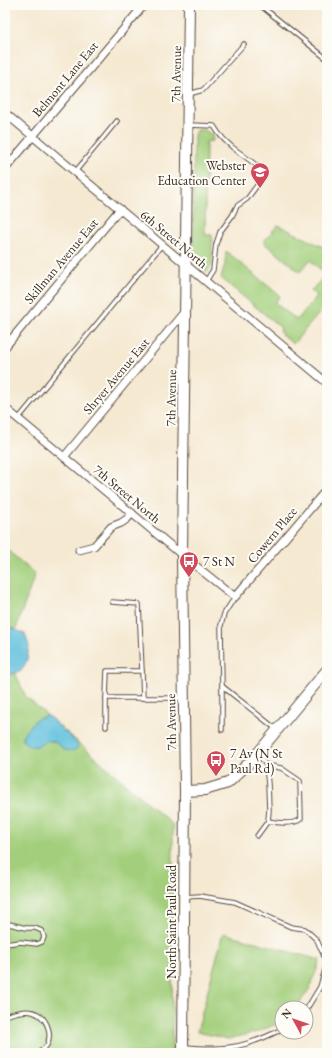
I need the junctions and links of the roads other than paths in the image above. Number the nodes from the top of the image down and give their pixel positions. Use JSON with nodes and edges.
{"nodes":[{"id":1,"x":144,"y":5,"type":"edge"},
{"id":2,"x":190,"y":5,"type":"edge"},
{"id":3,"x":260,"y":5,"type":"edge"},
{"id":4,"x":244,"y":44,"type":"dead end"},
{"id":5,"x":327,"y":60,"type":"edge"},
{"id":6,"x":188,"y":94,"type":"junction"},
{"id":7,"x":5,"y":113,"type":"edge"},
{"id":8,"x":117,"y":121,"type":"dead end"},
{"id":9,"x":188,"y":125,"type":"junction"},
{"id":10,"x":32,"y":136,"type":"junction"},
{"id":11,"x":5,"y":169,"type":"edge"},
{"id":12,"x":75,"y":172,"type":"junction"},
{"id":13,"x":120,"y":209,"type":"junction"},
{"id":14,"x":162,"y":245,"type":"junction"},
{"id":15,"x":186,"y":265,"type":"junction"},
{"id":16,"x":206,"y":281,"type":"junction"},
{"id":17,"x":186,"y":310,"type":"junction"},
{"id":18,"x":5,"y":347,"type":"edge"},
{"id":19,"x":327,"y":383,"type":"edge"},
{"id":20,"x":5,"y":408,"type":"edge"},
{"id":21,"x":18,"y":419,"type":"junction"},
{"id":22,"x":64,"y":457,"type":"junction"},
{"id":23,"x":327,"y":489,"type":"edge"},
{"id":24,"x":132,"y":513,"type":"junction"},
{"id":25,"x":79,"y":550,"type":"dead end"},
{"id":26,"x":182,"y":555,"type":"junction"},
{"id":27,"x":235,"y":597,"type":"junction"},
{"id":28,"x":112,"y":602,"type":"dead end"},
{"id":29,"x":142,"y":670,"type":"junction"},
{"id":30,"x":326,"y":673,"type":"edge"},
{"id":31,"x":222,"y":686,"type":"junction"},
{"id":32,"x":106,"y":698,"type":"junction"},
{"id":33,"x":143,"y":698,"type":"junction"},
{"id":34,"x":184,"y":698,"type":"junction"},
{"id":35,"x":106,"y":727,"type":"dead end"},
{"id":36,"x":222,"y":730,"type":"dead end"},
{"id":37,"x":277,"y":730,"type":"junction"},
{"id":38,"x":257,"y":754,"type":"junction"},
{"id":39,"x":266,"y":765,"type":"junction"},
{"id":40,"x":185,"y":791,"type":"junction"},
{"id":41,"x":268,"y":821,"type":"junction"},
{"id":42,"x":257,"y":836,"type":"dead end"},
{"id":43,"x":184,"y":897,"type":"junction"},
{"id":44,"x":5,"y":923,"type":"edge"},
{"id":45,"x":5,"y":944,"type":"edge"},
{"id":46,"x":327,"y":963,"type":"edge"},
{"id":47,"x":312,"y":1000,"type":"edge"},
{"id":48,"x":5,"y":1016,"type":"edge"},
{"id":49,"x":274,"y":1033,"type":"edge"},
{"id":50,"x":183,"y":1050,"type":"edge"},
{"id":51,"x":38,"y":1053,"type":"edge"}],
"edges":[{"from":1,"to":10,"type":"street","name":"Belmont Lane East"},
{"from":2,"to":6,"type":"street","name":"7th Avenue"},
{"from":3,"to":5,"type":"lane"},
{"from":4,"to":6,"type":"lane"},
{"from":6,"to":9,"type":"street","name":"7th Avenue"},
{"from":7,"to":10,"type":"street","name":"6th Street North"},
{"from":8,"to":12,"type":"lane"},
{"from":9,"to":15,"type":"street","name":"7th Avenue"},
{"from":9,"to":16,"type":"lane"},
{"from":10,"to":11,"type":"street","name":"Belmont Lane East"},
{"from":10,"to":12,"type":"street","name":"6th Street North"},
{"from":12,"to":13,"type":"street","name":"6th Street North"},
{"from":13,"to":14,"type":"street","name":"6th Street North"},
{"from":13,"to":18,"type":"street","name":"Skillman Avenue East"},
{"from":14,"to":15,"type":"street","name":"6th Street North"},
{"from":14,"to":21,"type":"lane"},
{"from":15,"to":16,"type":"street","name":"6th Street North"},
{"from":15,"to":17,"type":"street","name":"7th Avenue"},
{"from":16,"to":19,"type":"street","name":"6th Street North"},
{"from":17,"to":22,"type":"street","name":"Shryer Avenue East"},
{"from":17,"to":26,"type":"street","name":"7th Avenue"},
{"from":20,"to":21,"type":"street","name":"7th Street North"},
{"from":21,"to":22,"type":"street","name":"7th Street North"},
{"from":22,"to":24,"type":"street","name":"7th Street North"},
{"from":23,"to":27,"type":"street","name":"Cowern Place"},
{"from":24,"to":25,"type":"street"},
{"from":24,"to":26,"type":"street","name":"7th Street North"},
{"from":26,"to":27,"type":"street","name":"7th Street North"},
{"from":26,"to":34,"type":"street","name":"7th Avenue"},
{"from":27,"to":31,"type":"lane"},
{"from":28,"to":29,"type":"lane"},
{"from":29,"to":32,"type":"lane"},
{"from":29,"to":33,"type":"lane"},
{"from":30,"to":37,"type":"street"},
{"from":31,"to":36,"type":"lane"},
{"from":31,"to":37,"type":"lane"},
{"from":32,"to":33,"type":"lane"},
{"from":32,"to":35,"type":"lane"},
{"from":33,"to":34,"type":"lane"},
{"from":34,"to":40,"type":"street","name":"7th Avenue"},
{"from":37,"to":38,"type":"street"},
{"from":38,"to":39,"type":"lane"},
{"from":38,"to":40,"type":"street"},
{"from":39,"to":41,"type":"lane"},
{"from":39,"to":41,"type":"lane"},
{"from":40,"to":43,"type":"street","name":"North Saint Paul Road"},
{"from":41,"to":42,"type":"lane"},
{"from":43,"to":46,"type":"lane"},
{"from":43,"to":50,"type":"street","name":"North Saint Paul Road"},
{"from":44,"to":45,"type":"lane"},
{"from":46,"to":47,"type":"lane"},
{"from":48,"to":51,"type":"lane"},
{"from":49,"to":50,"type":"lane"}]}
